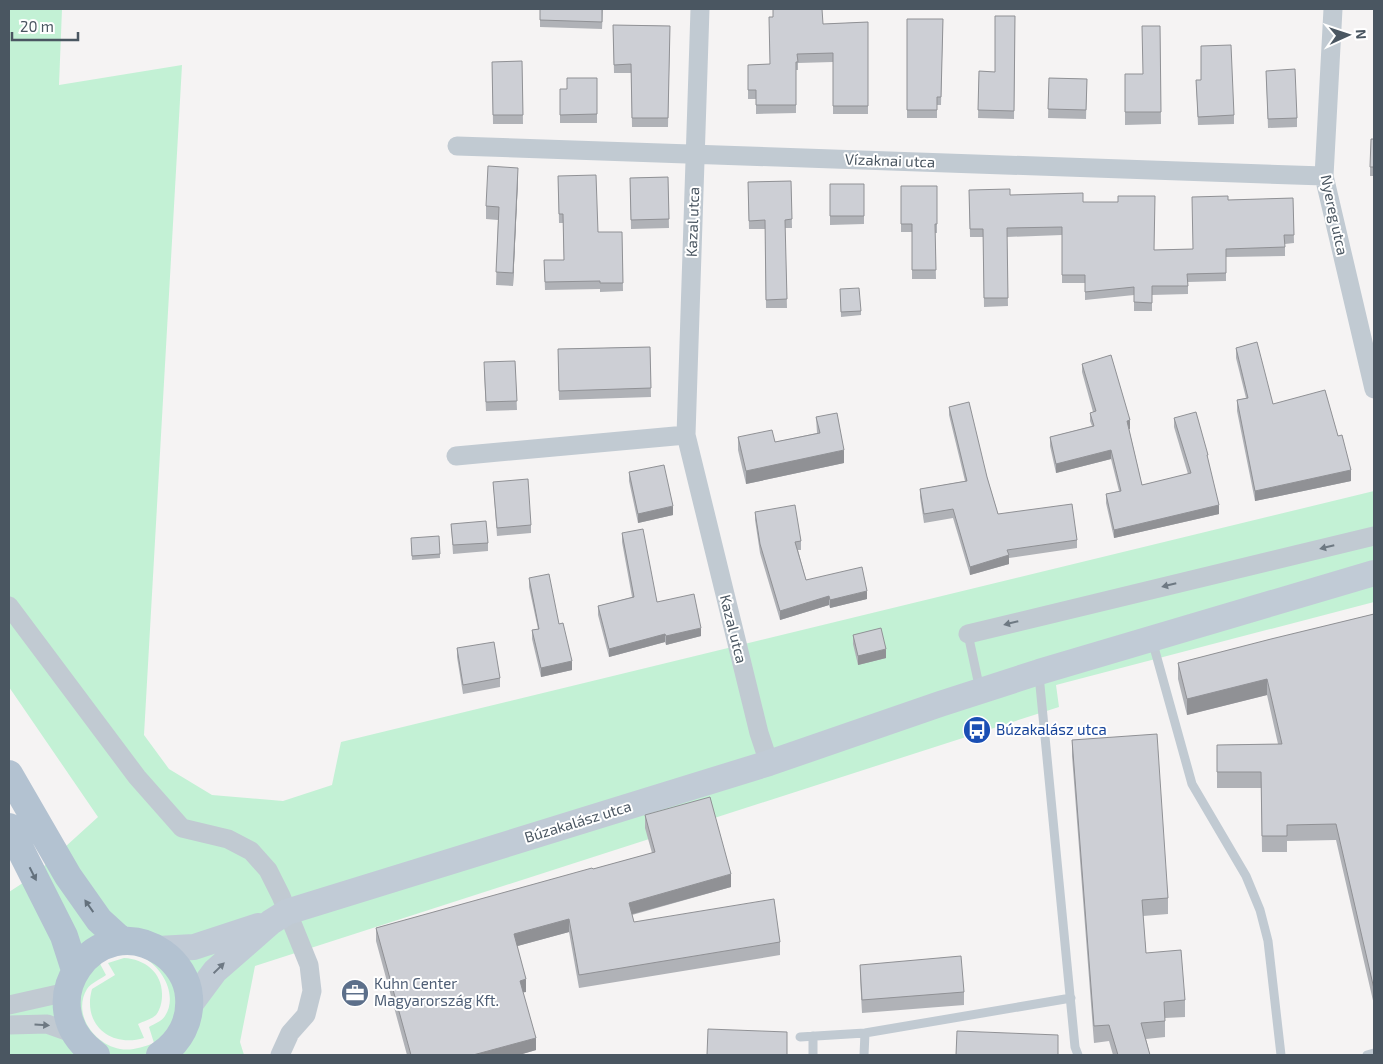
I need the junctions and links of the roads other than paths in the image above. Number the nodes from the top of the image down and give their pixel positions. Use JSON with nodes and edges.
{"nodes":[{"id":1,"x":700,"y":9,"type":"edge"},
{"id":2,"x":1333,"y":9,"type":"edge"},
{"id":3,"x":457,"y":146,"type":"dead end"},
{"id":4,"x":695,"y":155,"type":"junction"},
{"id":5,"x":1324,"y":176,"type":"junction"},
{"id":6,"x":1374,"y":389,"type":"edge"},
{"id":7,"x":686,"y":435,"type":"junction"},
{"id":8,"x":456,"y":456,"type":"dead end"},
{"id":9,"x":1374,"y":536,"type":"edge"},
{"id":10,"x":1374,"y":573,"type":"edge"},
{"id":11,"x":9,"y":606,"type":"edge"},
{"id":12,"x":968,"y":634,"type":"joint"},
{"id":13,"x":1152,"y":639,"type":"junction"},
{"id":14,"x":1039,"y":672,"type":"junction"},
{"id":15,"x":980,"y":691,"type":"junction"},
{"id":16,"x":770,"y":763,"type":"junction"},
{"id":17,"x":9,"y":774,"type":"edge"},
{"id":18,"x":9,"y":826,"type":"edge"},
{"id":19,"x":279,"y":917,"type":"junction"},
{"id":20,"x":122,"y":941,"type":"junction"},
{"id":21,"x":158,"y":949,"type":"junction"},
{"id":22,"x":71,"y":981,"type":"junction"},
{"id":23,"x":1071,"y":998,"type":"junction"},
{"id":24,"x":9,"y":1005,"type":"edge"},
{"id":25,"x":189,"y":1006,"type":"junction"},
{"id":26,"x":9,"y":1025,"type":"edge"},
{"id":27,"x":865,"y":1033,"type":"junction"},
{"id":28,"x":75,"y":1034,"type":"junction"},
{"id":29,"x":813,"y":1036,"type":"junction"},
{"id":30,"x":800,"y":1037,"type":"dead end"},
{"id":31,"x":182,"y":1045,"type":"edge"},
{"id":32,"x":1374,"y":1054,"type":"edge"},
{"id":33,"x":96,"y":1055,"type":"edge"},
{"id":34,"x":160,"y":1055,"type":"edge"},
{"id":35,"x":280,"y":1055,"type":"edge"},
{"id":36,"x":813,"y":1055,"type":"edge"},
{"id":37,"x":864,"y":1055,"type":"edge"},
{"id":38,"x":1078,"y":1055,"type":"edge"},
{"id":39,"x":1281,"y":1055,"type":"edge"},
{"id":40,"x":1367,"y":1055,"type":"edge"}],
"edges":[{"from":1,"to":4,"type":"street","name":"Kazal utca"},
{"from":2,"to":5,"type":"street","name":"Nyereg utca"},
{"from":3,"to":4,"type":"street","name":"Vízaknai utca"},
{"from":4,"to":5,"type":"street","name":"Vízaknai utca"},
{"from":4,"to":7,"type":"street","name":"Kazal utca"},
{"from":5,"to":6,"type":"street","name":"Nyereg utca"},
{"from":7,"to":8,"type":"street"},
{"from":7,"to":16,"type":"street","name":"Kazal utca"},
{"from":9,"to":12,"type":"street","one_way":true},
{"from":10,"to":13,"type":"street","name":"Búzakalász utca"},
{"from":11,"to":19,"type":"street"},
{"from":12,"to":15,"type":"lane"},
{"from":13,"to":14,"type":"street","name":"Búzakalász utca"},
{"from":13,"to":39,"type":"lane"},
{"from":14,"to":15,"type":"street","name":"Búzakalász utca"},
{"from":14,"to":23,"type":"lane"},
{"from":15,"to":16,"type":"street","name":"Búzakalász utca"},
{"from":16,"to":19,"type":"street","name":"Búzakalász utca"},
{"from":20,"to":17,"type":"main road","one_way":true},
{"from":18,"to":22,"type":"main road","one_way":true},
{"from":19,"to":21,"type":"street","name":"Búzakalász utca"},
{"from":25,"to":19,"type":"street","name":"Búzakalász utca","one_way":true},
{"from":19,"to":35,"type":"street"},
{"from":20,"to":21,"type":"main road"},
{"from":20,"to":22,"type":"main road"},
{"from":21,"to":25,"type":"main road"},
{"from":22,"to":24,"type":"street"},
{"from":22,"to":28,"type":"main road"},
{"from":23,"to":27,"type":"lane"},
{"from":23,"to":38,"type":"lane"},
{"from":25,"to":31,"type":"main road"},
{"from":26,"to":28,"type":"street","one_way":true},
{"from":27,"to":29,"type":"lane"},
{"from":27,"to":37,"type":"lane"},
{"from":28,"to":33,"type":"main road"},
{"from":29,"to":30,"type":"lane"},
{"from":29,"to":36,"type":"lane"},
{"from":31,"to":34,"type":"main road"},
{"from":32,"to":40,"type":"lane"}]}
